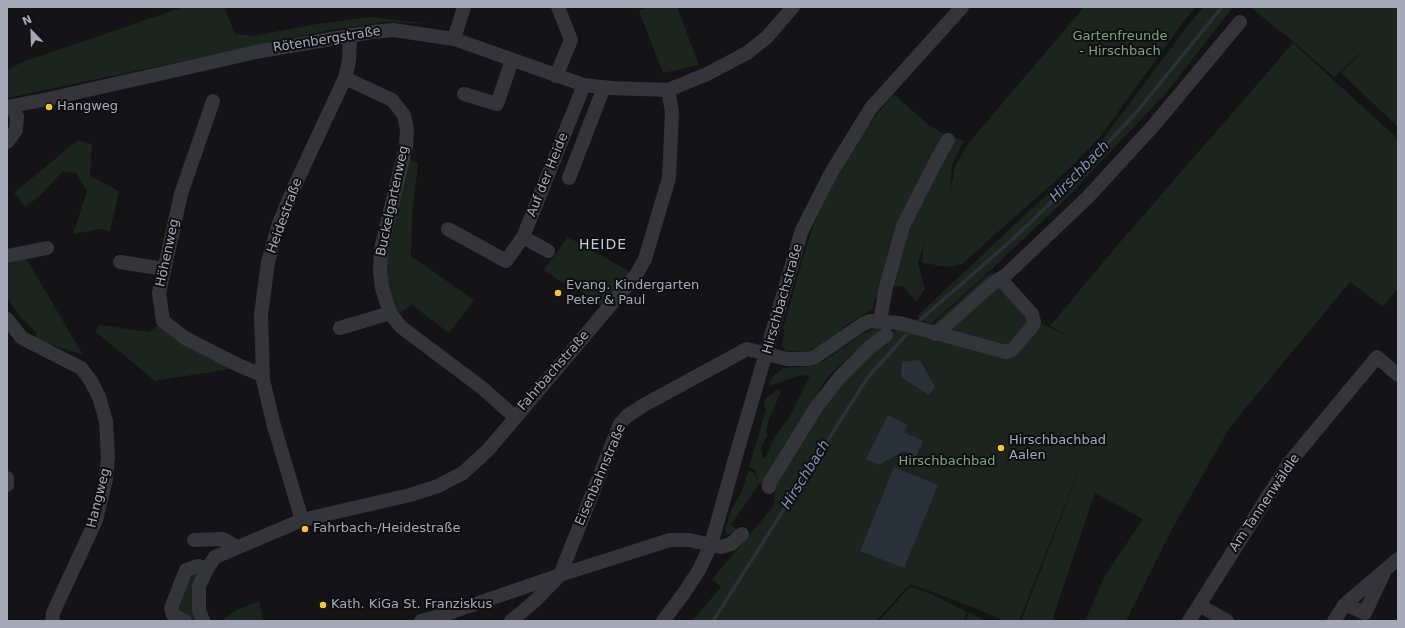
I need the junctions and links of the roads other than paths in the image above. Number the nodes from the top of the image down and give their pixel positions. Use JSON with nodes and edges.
{"nodes":[{"id":1,"x":464,"y":7,"type":"edge"},
{"id":2,"x":558,"y":7,"type":"edge"},
{"id":3,"x":793,"y":7,"type":"edge"},
{"id":4,"x":962,"y":7,"type":"edge"},
{"id":5,"x":1240,"y":22,"type":"dead end"},
{"id":6,"x":350,"y":35,"type":"junction"},
{"id":7,"x":454,"y":39,"type":"junction"},
{"id":8,"x":512,"y":60,"type":"junction"},
{"id":9,"x":556,"y":76,"type":"junction"},
{"id":10,"x":346,"y":78,"type":"junction"},
{"id":11,"x":584,"y":85,"type":"junction"},
{"id":12,"x":604,"y":87,"type":"junction"},
{"id":13,"x":668,"y":90,"type":"junction"},
{"id":14,"x":464,"y":94,"type":"dead end"},
{"id":15,"x":213,"y":101,"type":"dead end"},
{"id":16,"x":9,"y":107,"type":"edge"},
{"id":17,"x":948,"y":140,"type":"dead end"},
{"id":18,"x":7,"y":142,"type":"edge"},
{"id":19,"x":569,"y":178,"type":"dead end"},
{"id":20,"x":448,"y":229,"type":"dead end"},
{"id":21,"x":523,"y":237,"type":"junction"},
{"id":22,"x":47,"y":248,"type":"dead end"},
{"id":23,"x":548,"y":251,"type":"dead end"},
{"id":24,"x":7,"y":256,"type":"edge"},
{"id":25,"x":120,"y":262,"type":"dead end"},
{"id":26,"x":164,"y":269,"type":"junction"},
{"id":27,"x":993,"y":283,"type":"junction"},
{"id":28,"x":390,"y":313,"type":"junction"},
{"id":29,"x":7,"y":319,"type":"edge"},
{"id":30,"x":880,"y":321,"type":"junction"},
{"id":31,"x":340,"y":328,"type":"dead end"},
{"id":32,"x":936,"y":334,"type":"junction"},
{"id":33,"x":886,"y":335,"type":"dead end"},
{"id":34,"x":766,"y":355,"type":"junction"},
{"id":35,"x":262,"y":375,"type":"junction"},
{"id":36,"x":1398,"y":375,"type":"edge"},
{"id":37,"x":515,"y":417,"type":"junction"},
{"id":38,"x":7,"y":478,"type":"edge"},
{"id":39,"x":7,"y":485,"type":"edge"},
{"id":40,"x":769,"y":487,"type":"dead end"},
{"id":41,"x":302,"y":520,"type":"junction"},
{"id":42,"x":742,"y":534,"type":"dead end"},
{"id":43,"x":194,"y":540,"type":"dead end"},
{"id":44,"x":209,"y":540,"type":"junction"},
{"id":45,"x":711,"y":545,"type":"junction"},
{"id":46,"x":237,"y":547,"type":"junction"},
{"id":47,"x":216,"y":557,"type":"junction"},
{"id":48,"x":1398,"y":559,"type":"edge"},
{"id":49,"x":207,"y":569,"type":"junction"},
{"id":50,"x":1385,"y":571,"type":"junction"},
{"id":51,"x":560,"y":575,"type":"junction"},
{"id":52,"x":1345,"y":604,"type":"junction"},
{"id":53,"x":1199,"y":605,"type":"junction"},
{"id":54,"x":52,"y":621,"type":"edge"},
{"id":55,"x":185,"y":621,"type":"edge"},
{"id":56,"x":203,"y":621,"type":"edge"},
{"id":57,"x":421,"y":621,"type":"edge"},
{"id":58,"x":511,"y":621,"type":"edge"},
{"id":59,"x":663,"y":621,"type":"edge"},
{"id":60,"x":1189,"y":621,"type":"edge"},
{"id":61,"x":1227,"y":621,"type":"edge"},
{"id":62,"x":1334,"y":621,"type":"edge"}],
"edges":[{"from":1,"to":7,"type":"street"},
{"from":2,"to":9,"type":"street"},
{"from":3,"to":13,"type":"street"},
{"from":4,"to":34,"type":"street","name":"Hirschbachstraße"},
{"from":5,"to":27,"type":"street"},
{"from":6,"to":7,"type":"street","name":"Rötenbergstraße"},
{"from":6,"to":10,"type":"street","name":"Heidestraße"},
{"from":6,"to":16,"type":"street","name":"Rötenbergstraße"},
{"from":7,"to":8,"type":"street","name":"Rötenbergstraße"},
{"from":8,"to":9,"type":"street","name":"Rötenbergstraße"},
{"from":8,"to":14,"type":"street"},
{"from":9,"to":11,"type":"street","name":"Rötenbergstraße"},
{"from":10,"to":28,"type":"street","name":"Buckelgartenweg"},
{"from":10,"to":35,"type":"street","name":"Heidestraße"},
{"from":11,"to":12,"type":"street","name":"Rötenbergstraße"},
{"from":11,"to":21,"type":"street","name":"Auf der Heide"},
{"from":12,"to":13,"type":"street","name":"Rötenbergstraße"},
{"from":12,"to":19,"type":"street"},
{"from":13,"to":37,"type":"street","name":"Fahrbachstraße"},
{"from":15,"to":26,"type":"street","name":"Höhenweg"},
{"from":16,"to":18,"type":"street"},
{"from":17,"to":30,"type":"street"},
{"from":20,"to":21,"type":"street","name":"Auf der Heide"},
{"from":21,"to":23,"type":"street"},
{"from":22,"to":24,"type":"street"},
{"from":25,"to":26,"type":"street"},
{"from":26,"to":35,"type":"street","name":"Höhenweg"},
{"from":27,"to":32,"type":"street"},
{"from":27,"to":32,"type":"street"},
{"from":28,"to":31,"type":"street"},
{"from":28,"to":37,"type":"street","name":"Buckelgartenweg"},
{"from":29,"to":54,"type":"street","name":"Hangweg"},
{"from":30,"to":32,"type":"street"},
{"from":30,"to":34,"type":"street","name":"Eisenbahnstraße"},
{"from":33,"to":40,"type":"street"},
{"from":34,"to":45,"type":"street","name":"Hirschbachstraße"},
{"from":34,"to":51,"type":"street","name":"Eisenbahnstraße"},
{"from":35,"to":41,"type":"street","name":"Heidestraße"},
{"from":36,"to":53,"type":"street","name":"Am Tannenwäldle"},
{"from":37,"to":41,"type":"street","name":"Fahrbachstraße"},
{"from":38,"to":39,"type":"street"},
{"from":41,"to":46,"type":"street","name":"Fahrbachstraße"},
{"from":42,"to":45,"type":"street"},
{"from":43,"to":44,"type":"street"},
{"from":44,"to":46,"type":"street"},
{"from":44,"to":47,"type":"street"},
{"from":45,"to":51,"type":"street"},
{"from":45,"to":59,"type":"street","name":"Hirschbachstraße"},
{"from":46,"to":47,"type":"street","name":"Fahrbachstraße"},
{"from":47,"to":49,"type":"street","name":"Fahrbachstraße"},
{"from":48,"to":50,"type":"street"},
{"from":49,"to":55,"type":"street"},
{"from":49,"to":56,"type":"street","name":"Fahrbachstraße"},
{"from":50,"to":52,"type":"street"},
{"from":50,"to":52,"type":"street"},
{"from":51,"to":57,"type":"street"},
{"from":51,"to":58,"type":"street","name":"Eisenbahnstraße"},
{"from":52,"to":62,"type":"street"},
{"from":53,"to":60,"type":"street","name":"Am Tannenwäldle"},
{"from":53,"to":61,"type":"street"}]}
